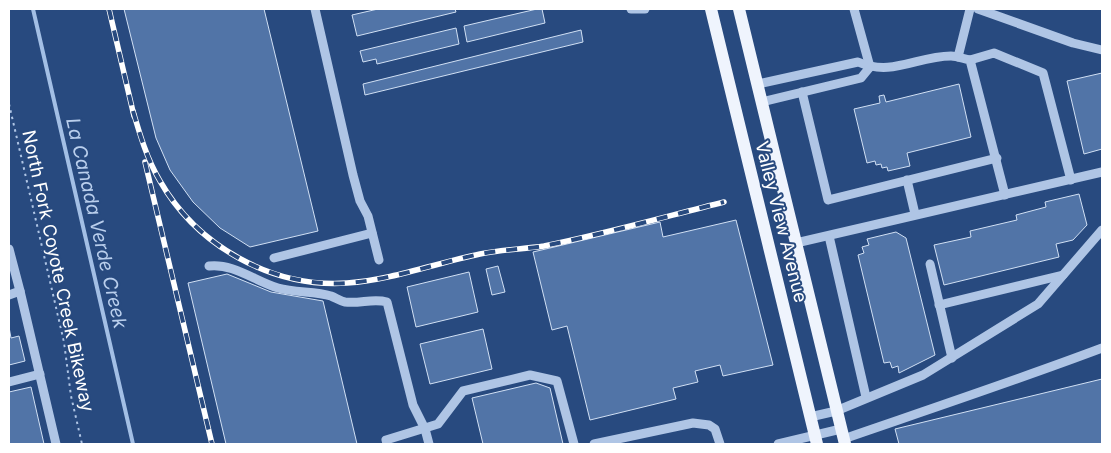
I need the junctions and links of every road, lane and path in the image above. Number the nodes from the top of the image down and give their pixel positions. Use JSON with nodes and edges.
{"nodes":[{"id":1,"x":315,"y":9,"type":"edge"},
{"id":2,"x":631,"y":9,"type":"edge"},
{"id":3,"x":645,"y":9,"type":"edge"},
{"id":4,"x":712,"y":9,"type":"edge"},
{"id":5,"x":739,"y":9,"type":"edge"},
{"id":6,"x":854,"y":9,"type":"edge"},
{"id":7,"x":970,"y":9,"type":"edge"},
{"id":8,"x":978,"y":9,"type":"edge"},
{"id":9,"x":1102,"y":50,"type":"edge"},
{"id":10,"x":958,"y":57,"type":"junction"},
{"id":11,"x":970,"y":60,"type":"junction"},
{"id":12,"x":870,"y":67,"type":"junction"},
{"id":13,"x":758,"y":84,"type":"junction"},
{"id":14,"x":802,"y":92,"type":"junction"},
{"id":15,"x":762,"y":102,"type":"junction"},
{"id":16,"x":9,"y":104,"type":"edge"},
{"id":17,"x":997,"y":158,"type":"junction"},
{"id":18,"x":1102,"y":172,"type":"edge"},
{"id":19,"x":906,"y":180,"type":"junction"},
{"id":20,"x":1071,"y":180,"type":"junction"},
{"id":21,"x":1005,"y":195,"type":"junction"},
{"id":22,"x":915,"y":214,"type":"junction"},
{"id":23,"x":1102,"y":230,"type":"edge"},
{"id":24,"x":372,"y":233,"type":"junction"},
{"id":25,"x":829,"y":236,"type":"junction"},
{"id":26,"x":796,"y":243,"type":"junction"},
{"id":27,"x":9,"y":249,"type":"edge"},
{"id":28,"x":274,"y":258,"type":"dead end"},
{"id":29,"x":379,"y":260,"type":"dead end"},
{"id":30,"x":930,"y":264,"type":"dead end"},
{"id":31,"x":209,"y":266,"type":"dead end"},
{"id":32,"x":1063,"y":275,"type":"junction"},
{"id":33,"x":20,"y":291,"type":"junction"},
{"id":34,"x":9,"y":295,"type":"edge"},
{"id":35,"x":939,"y":305,"type":"junction"},
{"id":36,"x":1102,"y":348,"type":"edge"},
{"id":37,"x":952,"y":358,"type":"junction"},
{"id":38,"x":40,"y":374,"type":"junction"},
{"id":39,"x":9,"y":382,"type":"edge"},
{"id":40,"x":866,"y":397,"type":"junction"},
{"id":41,"x":836,"y":411,"type":"junction"},
{"id":42,"x":810,"y":417,"type":"junction"},
{"id":43,"x":425,"y":429,"type":"junction"},
{"id":44,"x":843,"y":437,"type":"edge"},
{"id":45,"x":816,"y":440,"type":"edge"},
{"id":46,"x":56,"y":444,"type":"edge"},
{"id":47,"x":82,"y":444,"type":"edge"},
{"id":48,"x":387,"y":444,"type":"edge"},
{"id":49,"x":430,"y":444,"type":"edge"},
{"id":50,"x":574,"y":444,"type":"edge"},
{"id":51,"x":594,"y":444,"type":"edge"},
{"id":52,"x":720,"y":444,"type":"edge"},
{"id":53,"x":778,"y":444,"type":"edge"}],
"edges":[{"from":1,"to":24,"type":"street"},
{"from":2,"to":3,"type":"street"},
{"from":4,"to":42,"type":"main road","name":"Valley View Avenue"},
{"from":5,"to":13,"type":"main road","name":"Valley View Avenue"},
{"from":6,"to":12,"type":"street"},
{"from":7,"to":10,"type":"street"},
{"from":8,"to":9,"type":"street"},
{"from":10,"to":11,"type":"street"},
{"from":10,"to":12,"type":"street"},
{"from":11,"to":17,"type":"street"},
{"from":11,"to":20,"type":"street"},
{"from":12,"to":13,"type":"street"},
{"from":12,"to":14,"type":"street"},
{"from":13,"to":15,"type":"main road","name":"Valley View Avenue"},
{"from":14,"to":15,"type":"street"},
{"from":14,"to":19,"type":"street"},
{"from":15,"to":26,"type":"main road","name":"Valley View Avenue"},
{"from":16,"to":47,"type":"path","name":"North Fork Coyote Creek Bikeway"},
{"from":17,"to":19,"type":"street"},
{"from":17,"to":21,"type":"street"},
{"from":18,"to":20,"type":"street"},
{"from":19,"to":22,"type":"street"},
{"from":20,"to":21,"type":"street"},
{"from":21,"to":22,"type":"street"},
{"from":22,"to":25,"type":"street"},
{"from":23,"to":32,"type":"street"},
{"from":24,"to":28,"type":"street"},
{"from":24,"to":29,"type":"street"},
{"from":25,"to":26,"type":"street"},
{"from":25,"to":40,"type":"street"},
{"from":26,"to":41,"type":"main road","name":"Valley View Avenue"},
{"from":27,"to":33,"type":"street"},
{"from":30,"to":35,"type":"street"},
{"from":31,"to":43,"type":"street"},
{"from":32,"to":35,"type":"street"},
{"from":32,"to":37,"type":"street"},
{"from":33,"to":34,"type":"street"},
{"from":33,"to":38,"type":"street"},
{"from":35,"to":37,"type":"street"},
{"from":36,"to":44,"type":"street"},
{"from":37,"to":40,"type":"street"},
{"from":38,"to":39,"type":"street"},
{"from":38,"to":46,"type":"street"},
{"from":40,"to":41,"type":"street"},
{"from":41,"to":42,"type":"street"},
{"from":41,"to":44,"type":"main road","name":"Valley View Avenue"},
{"from":42,"to":45,"type":"main road","name":"Valley View Avenue"},
{"from":43,"to":48,"type":"street"},
{"from":43,"to":49,"type":"street"},
{"from":43,"to":50,"type":"street"},
{"from":44,"to":45,"type":"street"},
{"from":45,"to":53,"type":"street"},
{"from":51,"to":52,"type":"street"}]}
